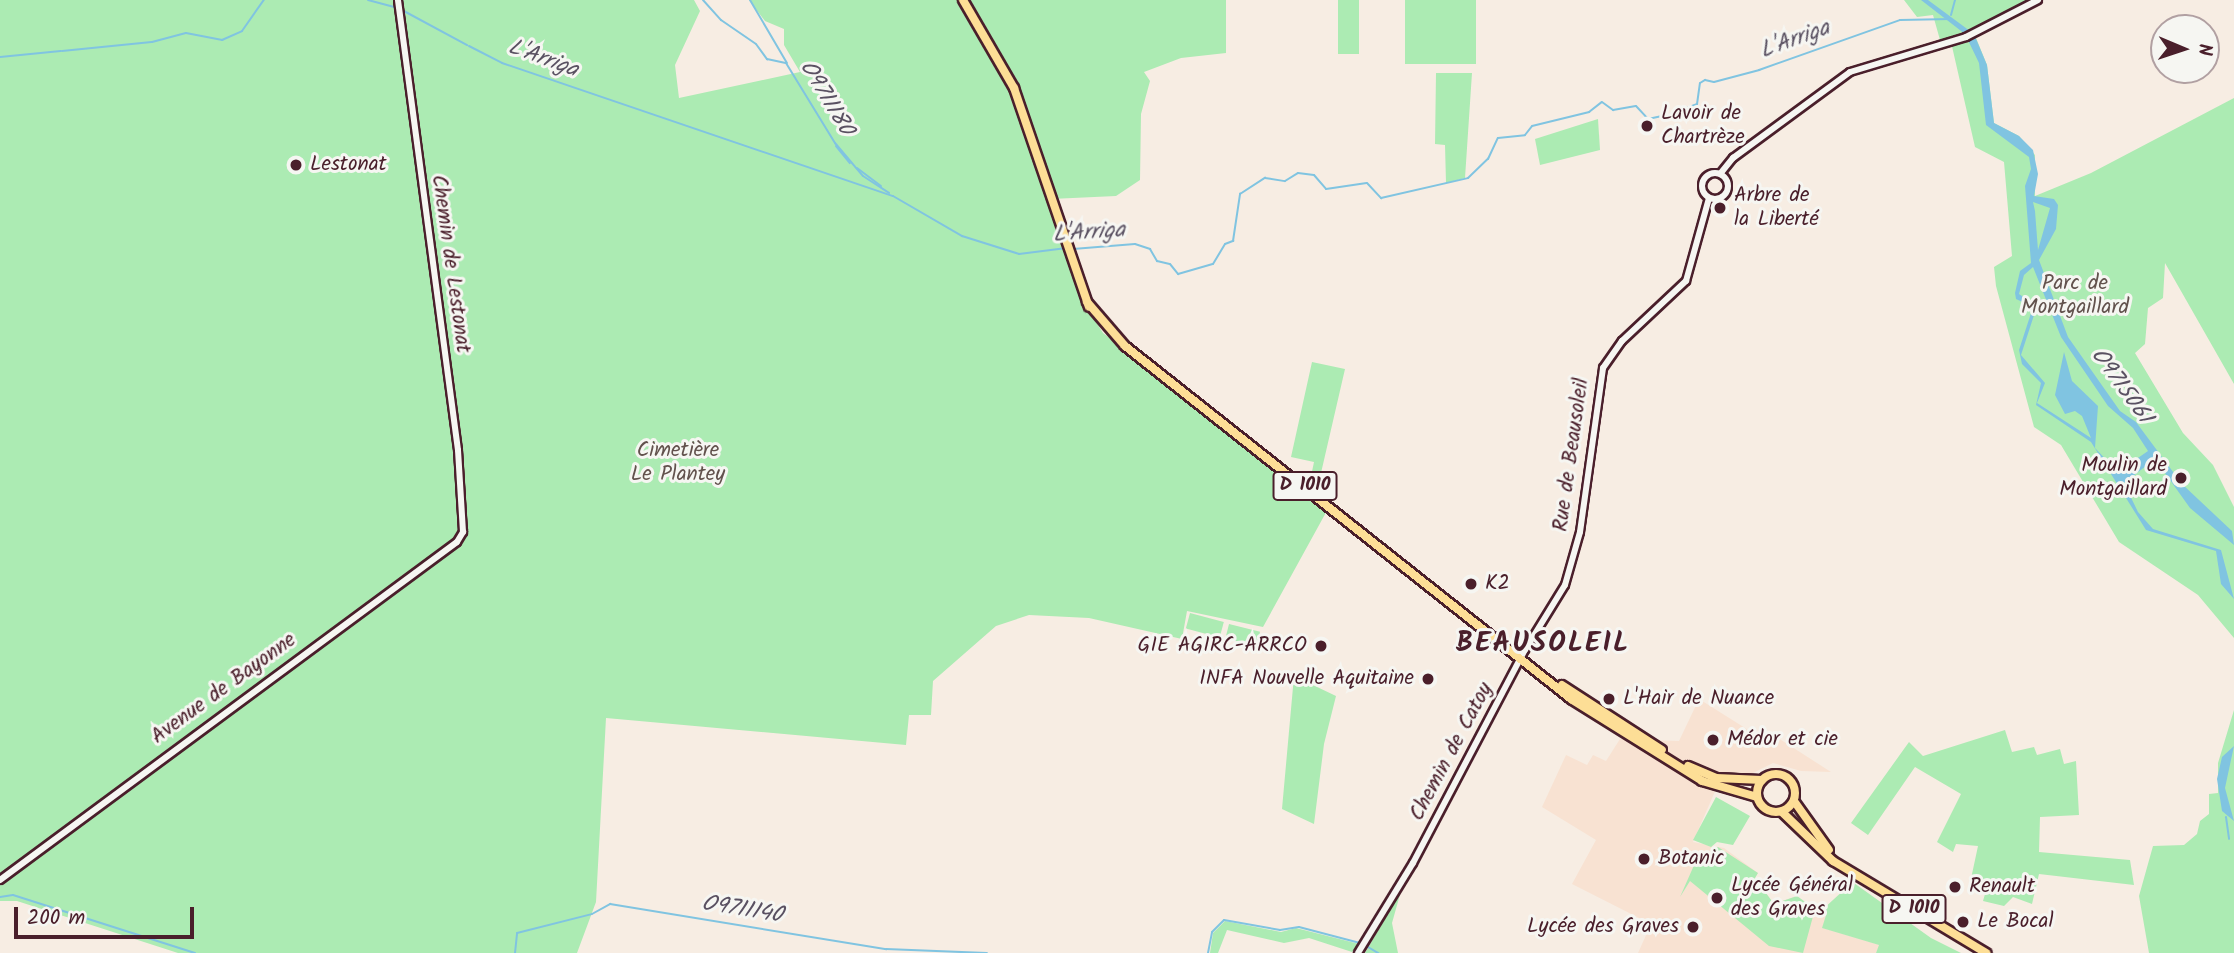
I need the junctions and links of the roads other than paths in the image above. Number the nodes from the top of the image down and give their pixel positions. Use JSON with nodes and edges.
{"nodes":[{"id":1,"x":398,"y":0,"type":"edge"},
{"id":2,"x":963,"y":0,"type":"edge"},
{"id":3,"x":2038,"y":0,"type":"edge"},
{"id":4,"x":1720,"y":174,"type":"junction"},
{"id":5,"x":1709,"y":198,"type":"junction"},
{"id":6,"x":465,"y":525,"type":"joint"},
{"id":7,"x":1521,"y":658,"type":"junction"},
{"id":8,"x":1626,"y":730,"type":"junction"},
{"id":9,"x":1762,"y":780,"type":"junction"},
{"id":10,"x":1757,"y":797,"type":"junction"},
{"id":11,"x":1794,"y":801,"type":"junction"},
{"id":12,"x":1782,"y":812,"type":"junction"},
{"id":13,"x":1842,"y":866,"type":"junction"},
{"id":14,"x":0,"y":880,"type":"edge"},
{"id":15,"x":1358,"y":953,"type":"edge"},
{"id":16,"x":1986,"y":953,"type":"edge"}],
"edges":[{"from":1,"to":6,"type":"street","name":"Chemin de Lestonat"},
{"from":2,"to":7,"type":"main road","number":"D 1010"},
{"from":3,"to":4,"type":"street"},
{"from":4,"to":5,"type":"street"},
{"from":4,"to":5,"type":"street"},
{"from":5,"to":7,"type":"street","name":"Rue de Beausoleil"},
{"from":6,"to":14,"type":"street","name":"Avenue de Bayonne"},
{"from":7,"to":8,"type":"main road","number":"D 1010"},
{"from":7,"to":8,"type":"main road","number":"D 1010"},
{"from":7,"to":15,"type":"street","name":"Chemin de Catoy"},
{"from":8,"to":9,"type":"main road","number":"D 1010"},
{"from":8,"to":10,"type":"main road","number":"D 1010"},
{"from":9,"to":10,"type":"main road"},
{"from":9,"to":11,"type":"main road"},
{"from":10,"to":12,"type":"main road"},
{"from":11,"to":12,"type":"main road"},
{"from":11,"to":13,"type":"main road","number":"D 1010"},
{"from":12,"to":13,"type":"main road","number":"D 1010"},
{"from":13,"to":16,"type":"main road","number":"D 1010"}]}
